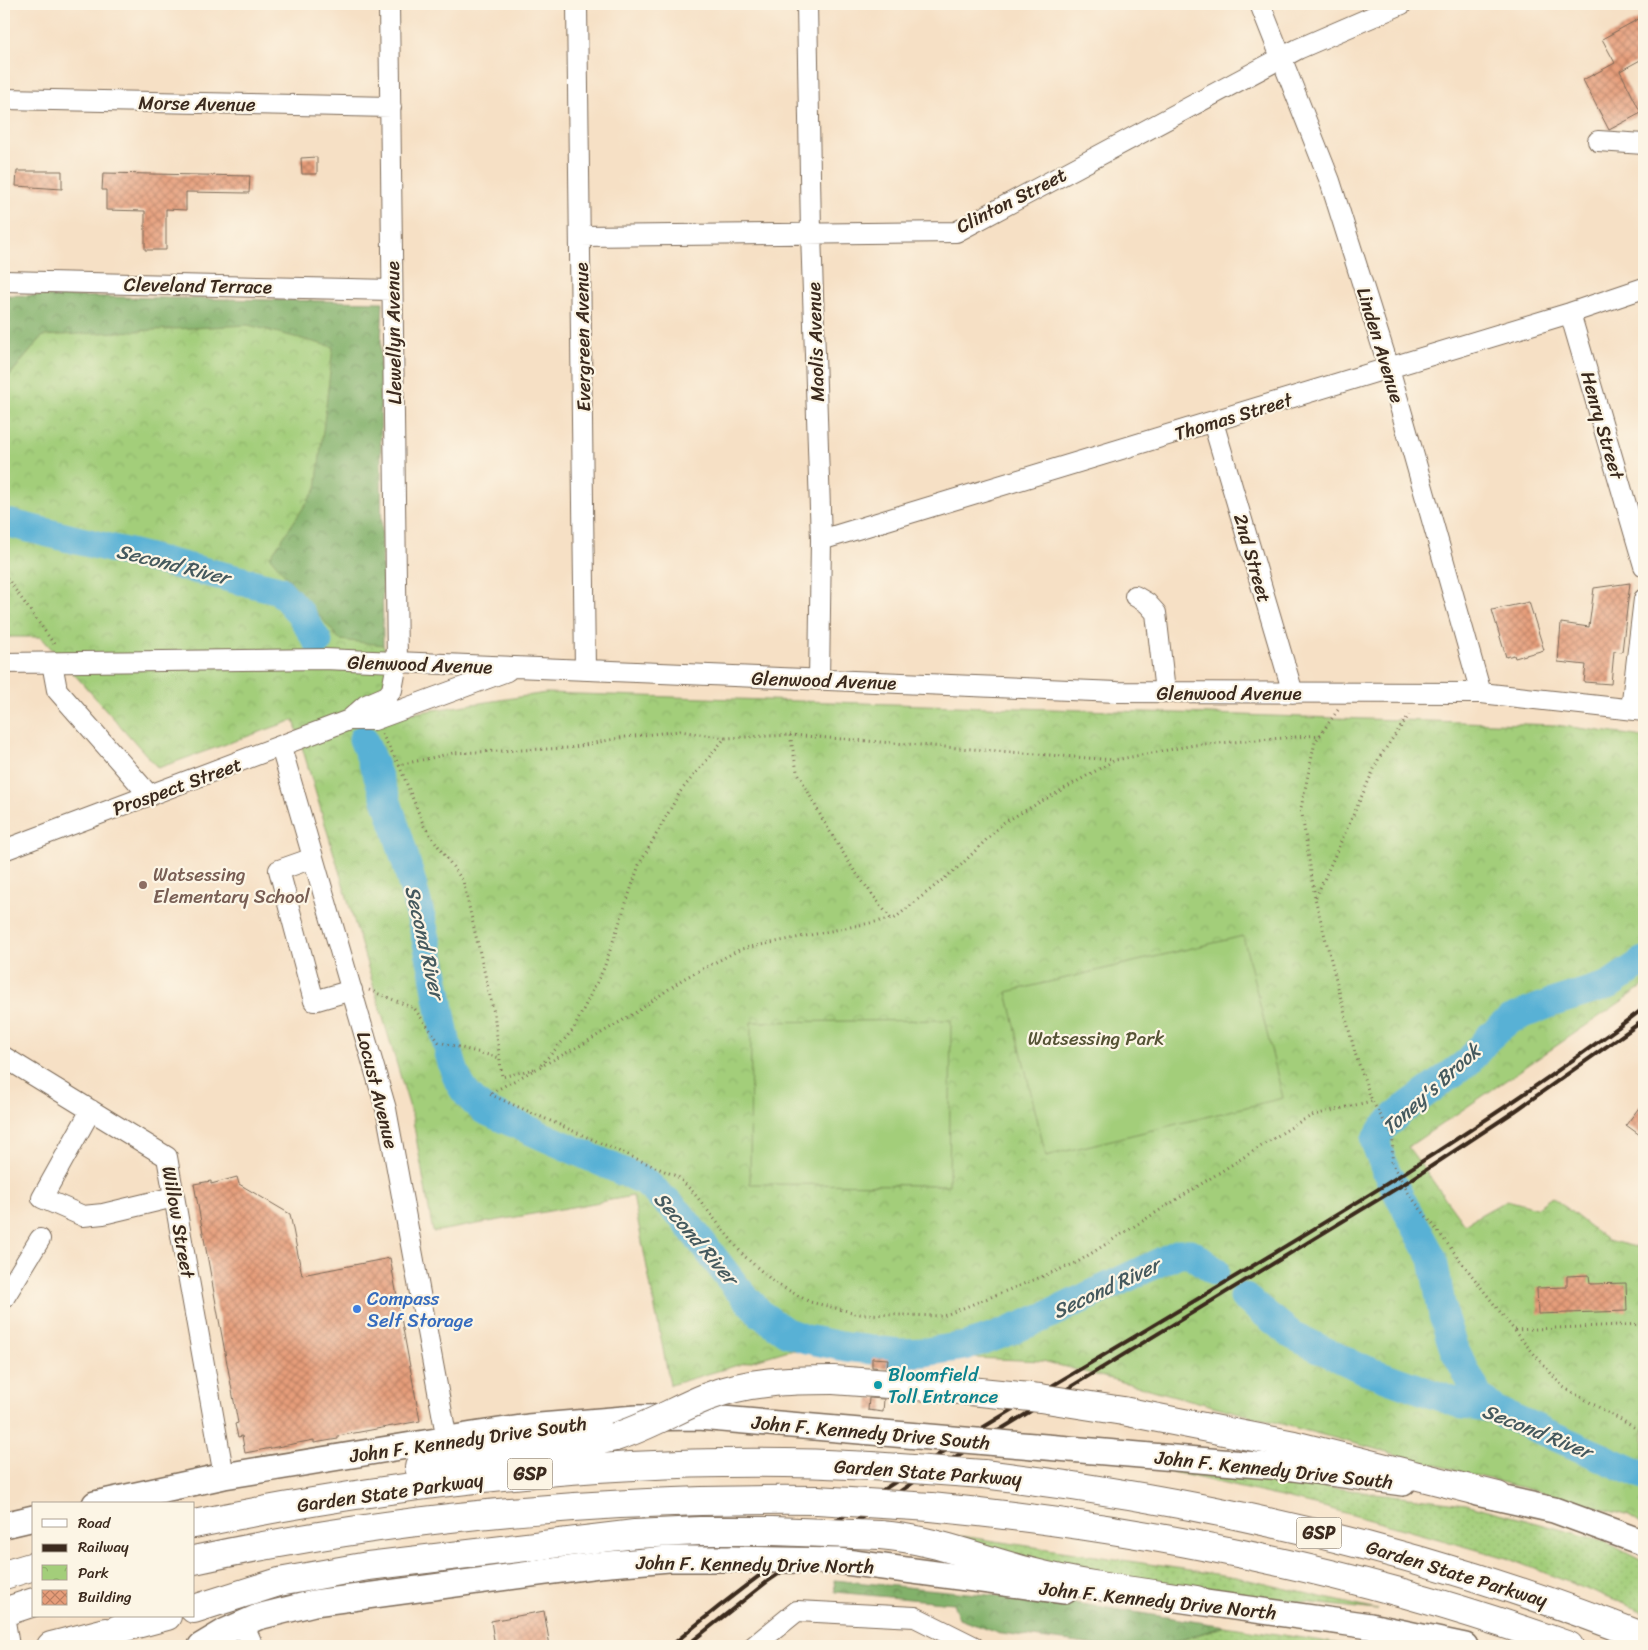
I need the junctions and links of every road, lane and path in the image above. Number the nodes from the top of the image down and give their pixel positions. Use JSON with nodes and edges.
{"nodes":[{"id":1,"x":389,"y":4,"type":"edge"},
{"id":2,"x":577,"y":4,"type":"edge"},
{"id":3,"x":806,"y":4,"type":"edge"},
{"id":4,"x":1260,"y":4,"type":"edge"},
{"id":5,"x":1402,"y":4,"type":"edge"},
{"id":6,"x":1281,"y":58,"type":"junction"},
{"id":7,"x":4,"y":99,"type":"edge"},
{"id":8,"x":391,"y":107,"type":"junction"},
{"id":9,"x":1598,"y":141,"type":"dead end"},
{"id":10,"x":1644,"y":144,"type":"edge"},
{"id":11,"x":811,"y":232,"type":"junction"},
{"id":12,"x":581,"y":236,"type":"junction"},
{"id":13,"x":4,"y":280,"type":"edge"},
{"id":14,"x":1644,"y":288,"type":"edge"},
{"id":15,"x":392,"y":290,"type":"junction"},
{"id":16,"x":1570,"y":313,"type":"junction"},
{"id":17,"x":1388,"y":368,"type":"junction"},
{"id":18,"x":1213,"y":422,"type":"junction"},
{"id":19,"x":821,"y":540,"type":"junction"},
{"id":20,"x":1644,"y":566,"type":"edge"},
{"id":21,"x":4,"y":574,"type":"edge"},
{"id":22,"x":1135,"y":596,"type":"dead end"},
{"id":23,"x":1644,"y":599,"type":"edge"},
{"id":24,"x":1642,"y":634,"type":"edge"},
{"id":25,"x":53,"y":653,"type":"junction"},
{"id":26,"x":4,"y":663,"type":"edge"},
{"id":27,"x":397,"y":663,"type":"junction"},
{"id":28,"x":516,"y":668,"type":"junction"},
{"id":29,"x":585,"y":670,"type":"junction"},
{"id":30,"x":819,"y":680,"type":"junction"},
{"id":31,"x":1165,"y":692,"type":"junction"},
{"id":32,"x":1350,"y":693,"type":"junction"},
{"id":33,"x":1481,"y":693,"type":"junction"},
{"id":34,"x":1294,"y":694,"type":"junction"},
{"id":35,"x":1638,"y":710,"type":"edge"},
{"id":36,"x":1409,"y":715,"type":"dead end"},
{"id":37,"x":349,"y":720,"type":"junction"},
{"id":38,"x":790,"y":735,"type":"junction"},
{"id":39,"x":1321,"y":735,"type":"junction"},
{"id":40,"x":725,"y":738,"type":"junction"},
{"id":41,"x":282,"y":747,"type":"junction"},
{"id":42,"x":1115,"y":760,"type":"junction"},
{"id":43,"x":150,"y":796,"type":"junction"},
{"id":44,"x":4,"y":850,"type":"edge"},
{"id":45,"x":314,"y":858,"type":"junction"},
{"id":46,"x":1315,"y":898,"type":"junction"},
{"id":47,"x":891,"y":919,"type":"junction"},
{"id":48,"x":351,"y":987,"type":"junction"},
{"id":49,"x":4,"y":1057,"type":"edge"},
{"id":50,"x":500,"y":1058,"type":"junction"},
{"id":51,"x":540,"y":1067,"type":"junction"},
{"id":52,"x":1372,"y":1101,"type":"junction"},
{"id":53,"x":91,"y":1110,"type":"junction"},
{"id":54,"x":174,"y":1198,"type":"junction"},
{"id":55,"x":40,"y":1239,"type":"dead end"},
{"id":56,"x":6,"y":1289,"type":"edge"},
{"id":57,"x":1644,"y":1324,"type":"edge"},
{"id":58,"x":1514,"y":1330,"type":"junction"},
{"id":59,"x":1644,"y":1433,"type":"edge"},
{"id":60,"x":447,"y":1440,"type":"junction"},
{"id":61,"x":224,"y":1476,"type":"junction"},
{"id":62,"x":1498,"y":1496,"type":"junction"},
{"id":63,"x":104,"y":1502,"type":"edge"},
{"id":64,"x":32,"y":1518,"type":"edge"},
{"id":65,"x":195,"y":1524,"type":"edge"},
{"id":66,"x":195,"y":1524,"type":"edge"},
{"id":67,"x":4,"y":1525,"type":"edge"},
{"id":68,"x":1644,"y":1542,"type":"edge"},
{"id":69,"x":195,"y":1560,"type":"edge"},
{"id":70,"x":1197,"y":1600,"type":"junction"},
{"id":71,"x":32,"y":1603,"type":"edge"},
{"id":72,"x":195,"y":1608,"type":"edge"},
{"id":73,"x":4,"y":1613,"type":"edge"},
{"id":74,"x":160,"y":1618,"type":"edge"},
{"id":75,"x":243,"y":1623,"type":"junction"},
{"id":76,"x":1644,"y":1637,"type":"edge"},
{"id":77,"x":9,"y":1646,"type":"edge"},
{"id":78,"x":50,"y":1646,"type":"edge"},
{"id":79,"x":201,"y":1646,"type":"edge"},
{"id":80,"x":253,"y":1646,"type":"edge"},
{"id":81,"x":754,"y":1646,"type":"edge"},
{"id":82,"x":973,"y":1646,"type":"edge"},
{"id":83,"x":1465,"y":1646,"type":"edge"},
{"id":84,"x":1570,"y":1646,"type":"edge"}],
"edges":[{"from":1,"to":8,"type":"street","name":"Llewellyn Avenue"},
{"from":2,"to":12,"type":"street","name":"Evergreen Avenue"},
{"from":3,"to":11,"type":"street","name":"Maolis Avenue"},
{"from":4,"to":6,"type":"street","name":"Linden Avenue"},
{"from":5,"to":6,"type":"street","name":"Clinton Street"},
{"from":6,"to":11,"type":"street","name":"Clinton Street"},
{"from":6,"to":17,"type":"street","name":"Linden Avenue"},
{"from":7,"to":8,"type":"street","name":"Morse Avenue"},
{"from":8,"to":15,"type":"street","name":"Llewellyn Avenue"},
{"from":9,"to":10,"type":"street"},
{"from":11,"to":12,"type":"street","name":"Clinton Street"},
{"from":11,"to":19,"type":"street","name":"Maolis Avenue"},
{"from":12,"to":29,"type":"street","name":"Evergreen Avenue"},
{"from":13,"to":15,"type":"street","name":"Cleveland Terrace"},
{"from":14,"to":16,"type":"street","name":"Thomas Street"},
{"from":15,"to":27,"type":"street","name":"Llewellyn Avenue"},
{"from":16,"to":17,"type":"street","name":"Thomas Street"},
{"from":16,"to":20,"type":"street","name":"Henry Street"},
{"from":17,"to":18,"type":"street","name":"Thomas Street"},
{"from":17,"to":33,"type":"street","name":"Linden Avenue"},
{"from":18,"to":19,"type":"street","name":"Thomas Street"},
{"from":18,"to":34,"type":"street","name":"2nd Street"},
{"from":19,"to":30,"type":"street","name":"Maolis Avenue"},
{"from":21,"to":25,"type":"path"},
{"from":22,"to":31,"type":"street"},
{"from":23,"to":24,"type":"street"},
{"from":24,"to":35,"type":"street"},
{"from":25,"to":26,"type":"street","name":"Glenwood Avenue"},
{"from":25,"to":27,"type":"street","name":"Glenwood Avenue"},
{"from":25,"to":43,"type":"street"},
{"from":27,"to":28,"type":"street","name":"Glenwood Avenue"},
{"from":27,"to":37,"type":"street","name":"Prospect Street"},
{"from":28,"to":29,"type":"street","name":"Glenwood Avenue"},
{"from":28,"to":37,"type":"street","name":"Prospect Street"},
{"from":29,"to":30,"type":"street","name":"Glenwood Avenue"},
{"from":30,"to":31,"type":"street","name":"Glenwood Avenue"},
{"from":31,"to":34,"type":"street","name":"Glenwood Avenue"},
{"from":32,"to":33,"type":"street","name":"Glenwood Avenue"},
{"from":32,"to":34,"type":"street","name":"Glenwood Avenue"},
{"from":32,"to":39,"type":"path"},
{"from":33,"to":35,"type":"street","name":"Glenwood Avenue"},
{"from":36,"to":46,"type":"path"},
{"from":37,"to":41,"type":"street","name":"Prospect Street"},
{"from":38,"to":40,"type":"path"},
{"from":38,"to":42,"type":"path"},
{"from":38,"to":47,"type":"path"},
{"from":39,"to":42,"type":"path"},
{"from":39,"to":46,"type":"path"},
{"from":40,"to":50,"type":"path"},
{"from":40,"to":51,"type":"path"},
{"from":41,"to":43,"type":"street","name":"Prospect Street"},
{"from":41,"to":45,"type":"street","name":"Locust Avenue"},
{"from":42,"to":47,"type":"path"},
{"from":43,"to":44,"type":"street","name":"Prospect Street"},
{"from":45,"to":48,"type":"street","name":"Locust Avenue"},
{"from":45,"to":48,"type":"street"},
{"from":46,"to":52,"type":"path"},
{"from":47,"to":51,"type":"path"},
{"from":48,"to":50,"type":"path"},
{"from":48,"to":60,"type":"street","name":"Locust Avenue"},
{"from":49,"to":53,"type":"street","name":"Willow Street"},
{"from":50,"to":51,"type":"path"},
{"from":51,"to":52,"type":"path"},
{"from":52,"to":58,"type":"path"},
{"from":53,"to":54,"type":"street","name":"Willow Street"},
{"from":53,"to":54,"type":"street"},
{"from":54,"to":61,"type":"street","name":"Willow Street"},
{"from":55,"to":56,"type":"street"},
{"from":57,"to":58,"type":"path"},
{"from":58,"to":59,"type":"path"},
{"from":60,"to":61,"type":"main road","name":"John F. Kennedy Drive South"},
{"from":60,"to":62,"type":"main road","name":"John F. Kennedy Drive South","bridge":true},
{"from":61,"to":63,"type":"main road","name":"John F. Kennedy Drive South"},
{"from":62,"to":65,"type":"highway","bridge":true},
{"from":62,"to":68,"type":"main road","name":"John F. Kennedy Drive South"},
{"from":64,"to":67,"type":"main road"},
{"from":66,"to":76,"type":"highway","name":"Garden State Parkway","number":"GSP","bridge":true},
{"from":69,"to":84,"type":"highway","name":"Garden State Parkway","number":"GSP","bridge":true},
{"from":70,"to":72,"type":"highway","bridge":true},
{"from":70,"to":75,"type":"main road","name":"John F. Kennedy Drive North","bridge":true},
{"from":70,"to":83,"type":"main road","name":"John F. Kennedy Drive North"},
{"from":71,"to":73,"type":"highway"},
{"from":73,"to":77,"type":"street"},
{"from":74,"to":78,"type":"highway"},
{"from":75,"to":79,"type":"main road","name":"John F. Kennedy Drive North"},
{"from":75,"to":80,"type":"street"},
{"from":81,"to":82,"type":"street"}]}
